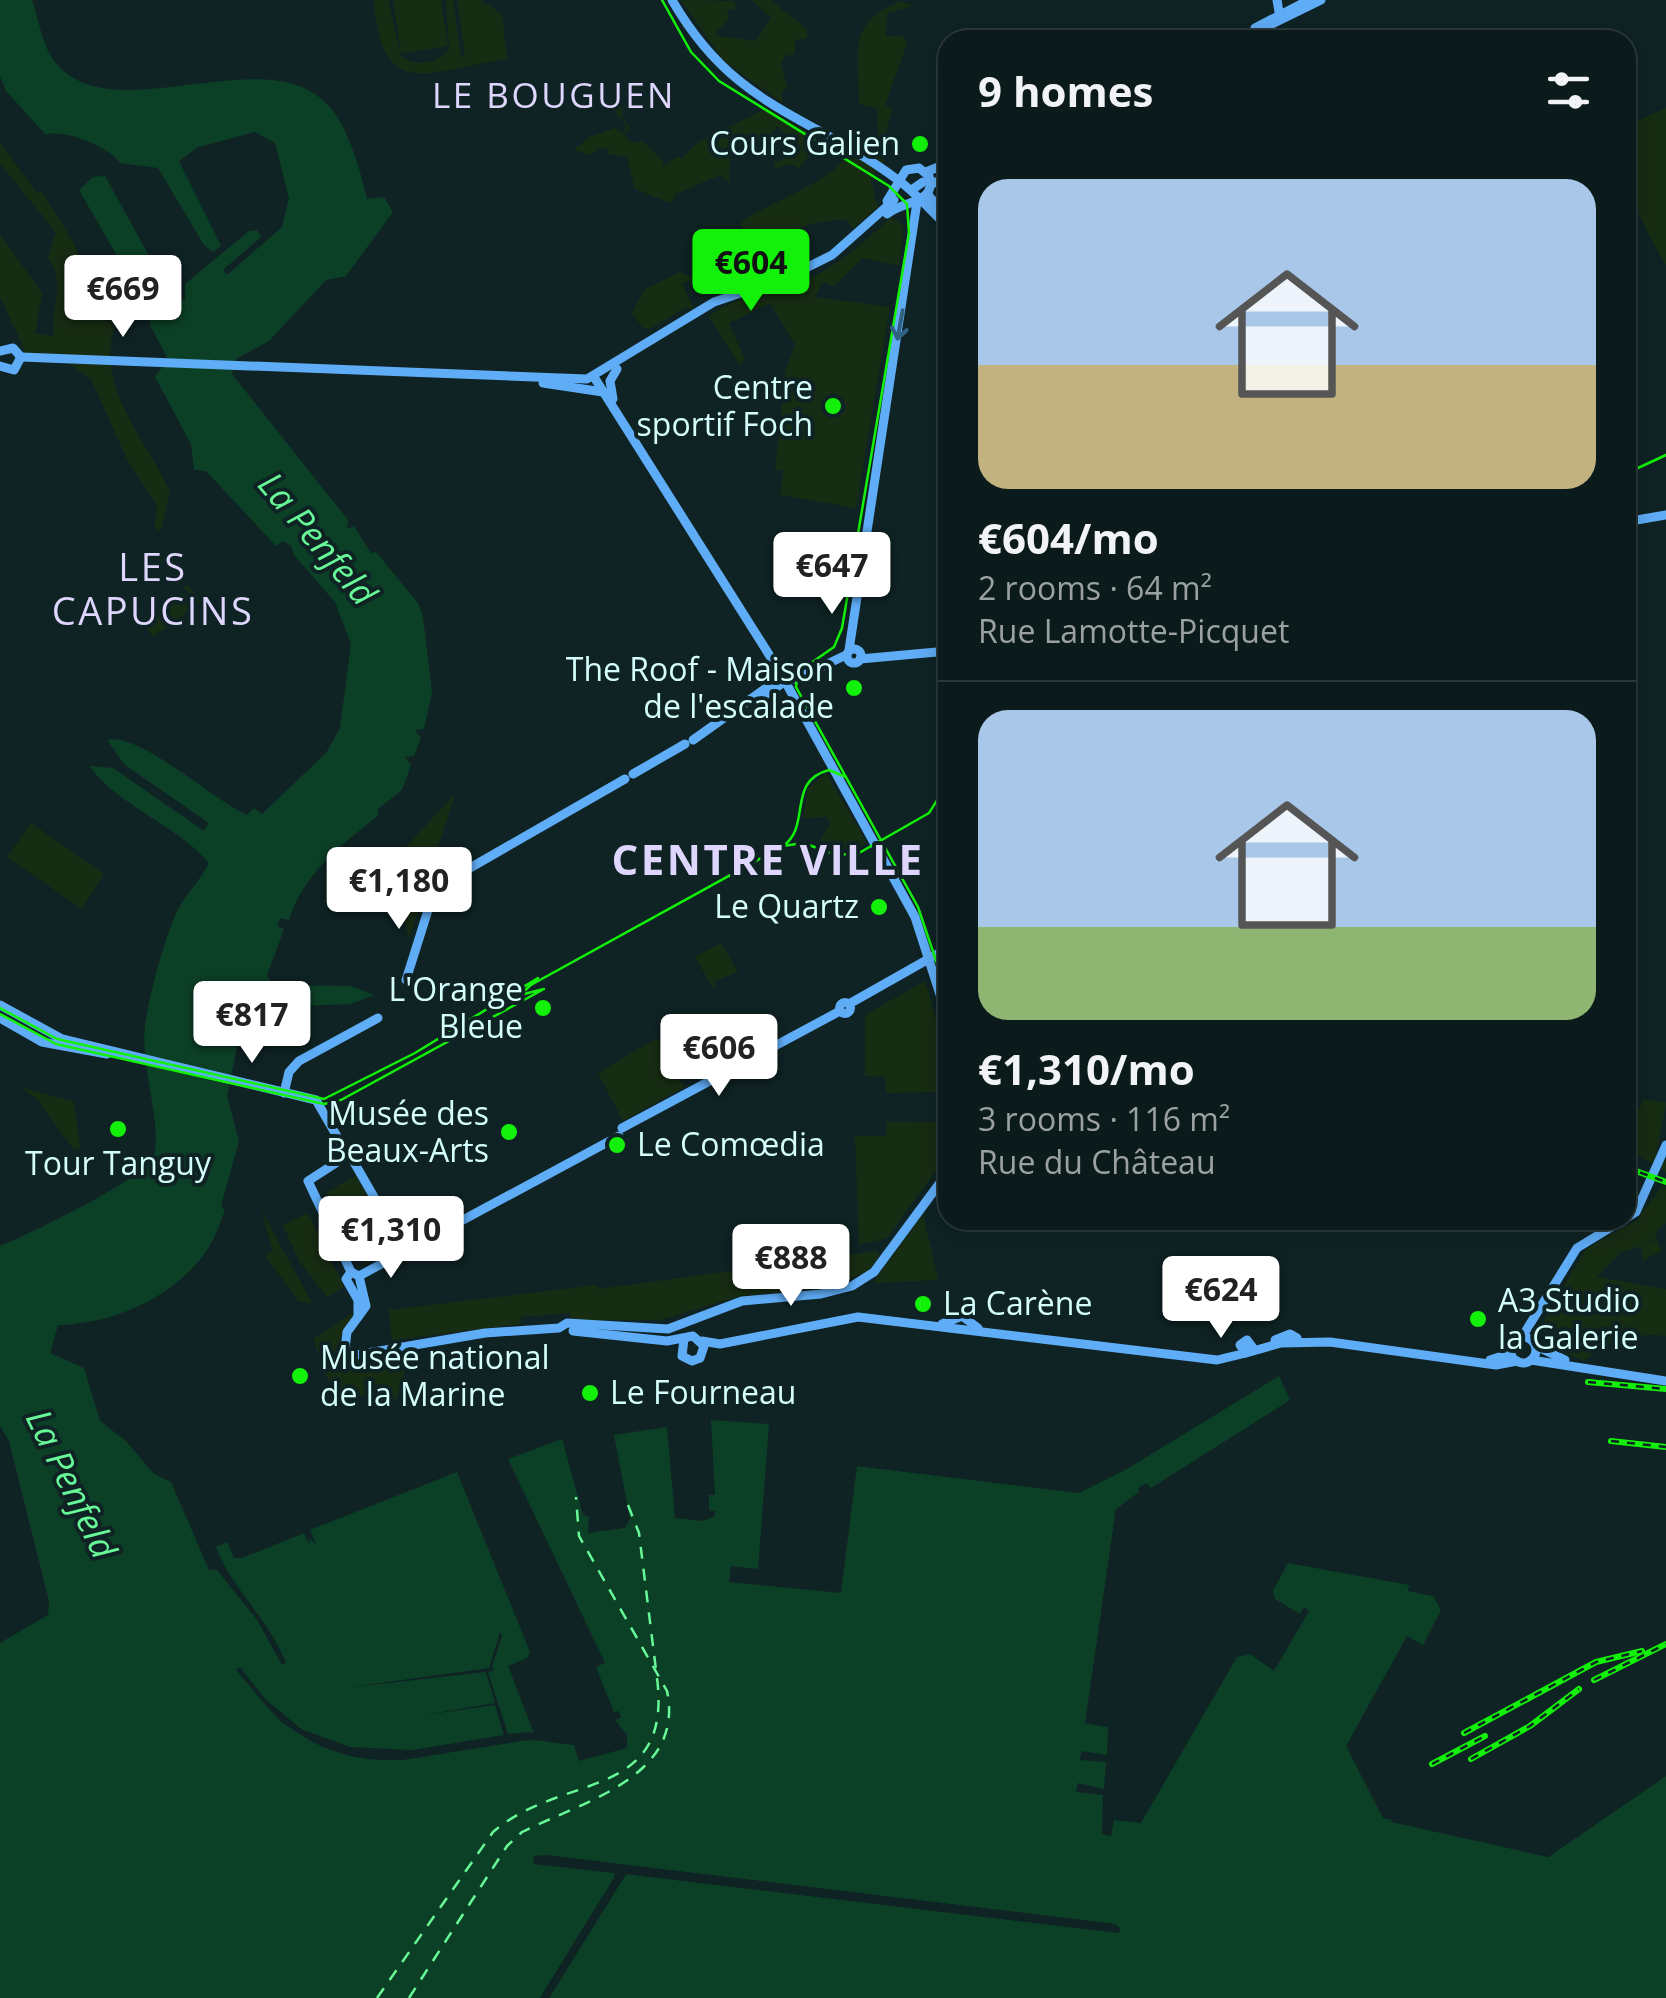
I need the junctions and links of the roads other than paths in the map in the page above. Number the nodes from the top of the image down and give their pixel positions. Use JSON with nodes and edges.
{"nodes":[{"id":1,"x":672,"y":0,"type":"edge"},
{"id":2,"x":1276,"y":0,"type":"edge"},
{"id":3,"x":1309,"y":0,"type":"edge"},
{"id":4,"x":1320,"y":0,"type":"edge"},
{"id":5,"x":1280,"y":13,"type":"junction"},
{"id":6,"x":1268,"y":24,"type":"junction"},
{"id":7,"x":1254,"y":30,"type":"edge"},
{"id":8,"x":1257,"y":30,"type":"edge"},
{"id":9,"x":937,"y":175,"type":"edge"},
{"id":10,"x":898,"y":180,"type":"junction"},
{"id":11,"x":912,"y":188,"type":"dead end"},
{"id":12,"x":928,"y":195,"type":"junction"},
{"id":13,"x":917,"y":202,"type":"junction"},
{"id":14,"x":938,"y":206,"type":"edge"},
{"id":15,"x":938,"y":218,"type":"edge"},
{"id":16,"x":804,"y":269,"type":"junction"},
{"id":17,"x":786,"y":283,"type":"junction"},
{"id":18,"x":0,"y":351,"type":"edge"},
{"id":19,"x":22,"y":357,"type":"junction"},
{"id":20,"x":0,"y":366,"type":"edge"},
{"id":21,"x":616,"y":367,"type":"junction"},
{"id":22,"x":526,"y":379,"type":"junction"},
{"id":23,"x":596,"y":379,"type":"junction"},
{"id":24,"x":543,"y":383,"type":"junction"},
{"id":25,"x":607,"y":394,"type":"junction"},
{"id":26,"x":617,"y":411,"type":"junction"},
{"id":27,"x":1666,"y":516,"type":"edge"},
{"id":28,"x":1636,"y":520,"type":"edge"},
{"id":29,"x":848,"y":652,"type":"junction"},
{"id":30,"x":938,"y":652,"type":"edge"},
{"id":31,"x":784,"y":682,"type":"junction"},
{"id":32,"x":938,"y":954,"type":"edge"},
{"id":33,"x":928,"y":959,"type":"junction"},
{"id":34,"x":406,"y":980,"type":"dead end"},
{"id":35,"x":938,"y":989,"type":"edge"},
{"id":36,"x":0,"y":1005,"type":"edge"},
{"id":37,"x":0,"y":1018,"type":"edge"},
{"id":38,"x":378,"y":1018,"type":"dead end"},
{"id":39,"x":48,"y":1038,"type":"junction"},
{"id":40,"x":272,"y":1091,"type":"junction"},
{"id":41,"x":284,"y":1093,"type":"junction"},
{"id":42,"x":326,"y":1113,"type":"junction"},
{"id":43,"x":1666,"y":1146,"type":"edge"},
{"id":44,"x":347,"y":1155,"type":"junction"},
{"id":45,"x":938,"y":1186,"type":"edge"},
{"id":46,"x":1636,"y":1212,"type":"edge"},
{"id":47,"x":1606,"y":1230,"type":"edge"},
{"id":48,"x":405,"y":1252,"type":"junction"},
{"id":49,"x":355,"y":1279,"type":"junction"},
{"id":50,"x":1540,"y":1312,"type":"junction"},
{"id":51,"x":573,"y":1329,"type":"junction"},
{"id":52,"x":1522,"y":1336,"type":"junction"},
{"id":53,"x":682,"y":1342,"type":"junction"},
{"id":54,"x":1535,"y":1344,"type":"junction"},
{"id":55,"x":703,"y":1346,"type":"junction"},
{"id":56,"x":1514,"y":1357,"type":"junction"},
{"id":57,"x":1531,"y":1360,"type":"junction"},
{"id":58,"x":1666,"y":1380,"type":"edge"}],
"edges":[{"from":1,"to":10,"type":"main road"},
{"from":2,"to":5,"type":"main road"},
{"from":2,"to":6,"type":"main road"},
{"from":3,"to":5,"type":"main road"},
{"from":4,"to":6,"type":"main road"},
{"from":5,"to":6,"type":"main road"},
{"from":6,"to":7,"type":"main road"},
{"from":6,"to":8,"type":"main road"},
{"from":9,"to":10,"type":"main road"},
{"from":9,"to":11,"type":"main road"},
{"from":9,"to":12,"type":"main road"},
{"from":10,"to":13,"type":"main road"},
{"from":10,"to":16,"type":"main road"},
{"from":12,"to":13,"type":"main road"},
{"from":12,"to":14,"type":"main road"},
{"from":13,"to":15,"type":"main road"},
{"from":13,"to":17,"type":"main road"},
{"from":13,"to":29,"type":"main road","one_way":true},
{"from":16,"to":17,"type":"main road"},
{"from":16,"to":21,"type":"main road"},
{"from":17,"to":21,"type":"main road"},
{"from":18,"to":19,"type":"main road"},
{"from":19,"to":20,"type":"main road"},
{"from":19,"to":22,"type":"main road"},
{"from":21,"to":23,"type":"main road"},
{"from":21,"to":26,"type":"main road"},
{"from":22,"to":23,"type":"main road"},
{"from":22,"to":24,"type":"main road"},
{"from":23,"to":24,"type":"main road"},
{"from":23,"to":25,"type":"main road"},
{"from":24,"to":25,"type":"main road"},
{"from":25,"to":26,"type":"main road"},
{"from":26,"to":31,"type":"main road"},
{"from":27,"to":28,"type":"main road"},
{"from":29,"to":30,"type":"main road"},
{"from":29,"to":31,"type":"main road"},
{"from":31,"to":33,"type":"main road"},
{"from":31,"to":34,"type":"main road"},
{"from":32,"to":33,"type":"main road"},
{"from":33,"to":35,"type":"main road"},
{"from":33,"to":48,"type":"main road"},
{"from":36,"to":39,"type":"main road"},
{"from":37,"to":39,"type":"main road"},
{"from":38,"to":41,"type":"main road"},
{"from":39,"to":40,"type":"main road"},
{"from":40,"to":41,"type":"main road"},
{"from":40,"to":42,"type":"main road"},
{"from":41,"to":42,"type":"main road"},
{"from":42,"to":44,"type":"main road"},
{"from":43,"to":46,"type":"main road"},
{"from":44,"to":48,"type":"main road"},
{"from":44,"to":49,"type":"main road"},
{"from":45,"to":51,"type":"main road"},
{"from":47,"to":50,"type":"main road"},
{"from":48,"to":49,"type":"main road"},
{"from":49,"to":51,"type":"main road"},
{"from":50,"to":52,"type":"main road"},
{"from":50,"to":54,"type":"main road"},
{"from":51,"to":53,"type":"main road"},
{"from":52,"to":54,"type":"main road"},
{"from":52,"to":56,"type":"main road"},
{"from":53,"to":55,"type":"main road"},
{"from":53,"to":55,"type":"main road"},
{"from":54,"to":57,"type":"main road"},
{"from":54,"to":58,"type":"main road"},
{"from":55,"to":56,"type":"main road"},
{"from":56,"to":57,"type":"main road"},
{"from":57,"to":58,"type":"main road"}]}
